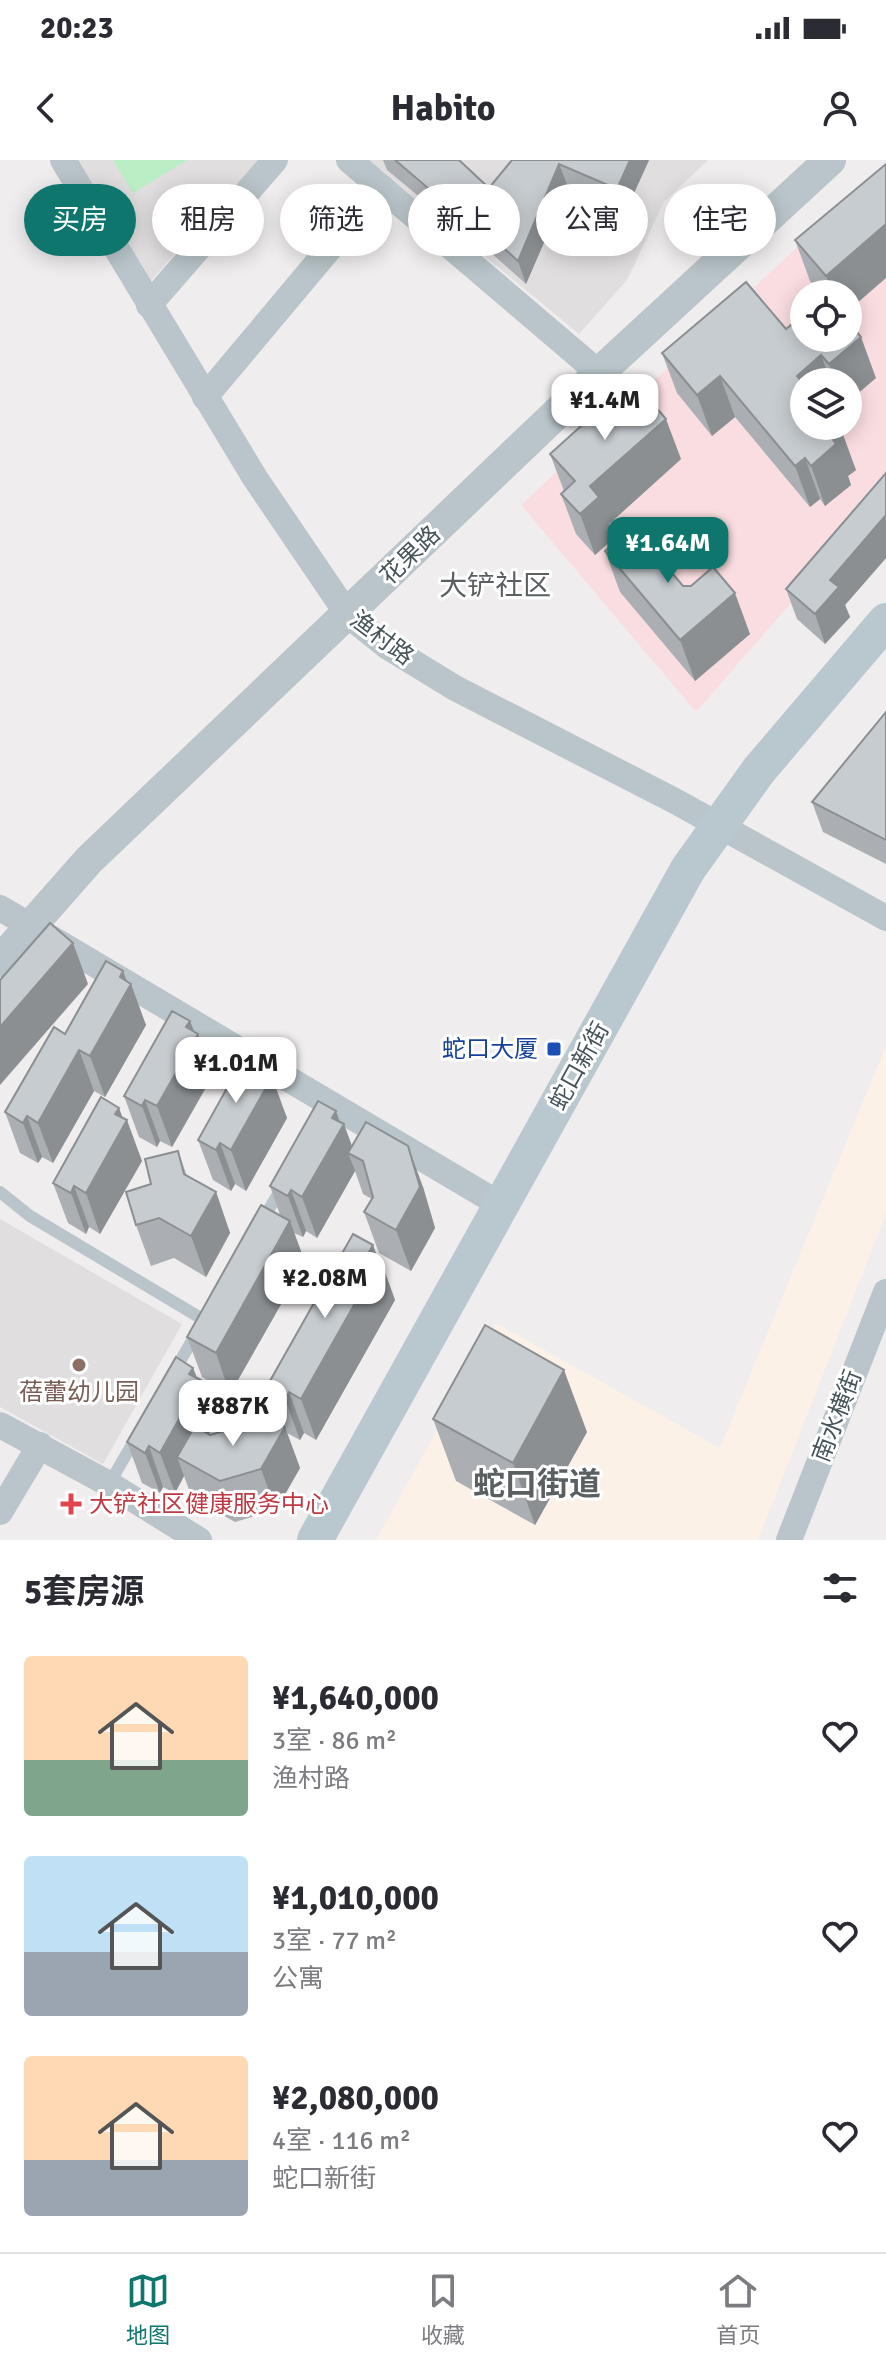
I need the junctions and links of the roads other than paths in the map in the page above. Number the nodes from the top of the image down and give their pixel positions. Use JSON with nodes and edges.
{"nodes":[{"id":1,"x":63,"y":160,"type":"edge"},
{"id":2,"x":275,"y":160,"type":"edge"},
{"id":3,"x":349,"y":160,"type":"edge"},
{"id":4,"x":830,"y":160,"type":"edge"},
{"id":5,"x":377,"y":184,"type":"edge"},
{"id":6,"x":392,"y":196,"type":"edge"},
{"id":7,"x":323,"y":256,"type":"edge"},
{"id":8,"x":149,"y":305,"type":"junction"},
{"id":9,"x":599,"y":373,"type":"junction"},
{"id":10,"x":205,"y":397,"type":"junction"},
{"id":11,"x":348,"y":615,"type":"junction"},
{"id":12,"x":886,"y":621,"type":"edge"},
{"id":13,"x":886,"y":657,"type":"edge"},
{"id":14,"x":729,"y":831,"type":"junction"},
{"id":15,"x":0,"y":908,"type":"edge"},
{"id":16,"x":886,"y":918,"type":"edge"},
{"id":17,"x":29,"y":927,"type":"junction"},
{"id":18,"x":0,"y":961,"type":"edge"},
{"id":19,"x":291,"y":1172,"type":"edge"},
{"id":20,"x":0,"y":1192,"type":"edge"},
{"id":21,"x":501,"y":1205,"type":"junction"},
{"id":22,"x":251,"y":1239,"type":"edge"},
{"id":23,"x":886,"y":1292,"type":"edge"},
{"id":24,"x":212,"y":1306,"type":"edge"},
{"id":25,"x":204,"y":1320,"type":"junction"},
{"id":26,"x":164,"y":1388,"type":"edge"},
{"id":27,"x":0,"y":1425,"type":"edge"},
{"id":28,"x":141,"y":1429,"type":"edge"},
{"id":29,"x":40,"y":1445,"type":"junction"},
{"id":30,"x":109,"y":1484,"type":"junction"},
{"id":31,"x":0,"y":1512,"type":"edge"},
{"id":32,"x":199,"y":1540,"type":"edge"},
{"id":33,"x":315,"y":1540,"type":"edge"},
{"id":34,"x":343,"y":1540,"type":"edge"},
{"id":35,"x":789,"y":1540,"type":"edge"}],
"edges":[{"from":1,"to":8,"type":"street","name":"渔村路"},
{"from":2,"to":8,"type":"street"},
{"from":3,"to":5,"type":"street"},
{"from":4,"to":9,"type":"street","name":"花果路"},
{"from":6,"to":9,"type":"street"},
{"from":7,"to":10,"type":"street"},
{"from":8,"to":10,"type":"street","name":"渔村路"},
{"from":9,"to":11,"type":"street","name":"花果路"},
{"from":10,"to":11,"type":"street","name":"渔村路"},
{"from":11,"to":14,"type":"street","name":"渔村路"},
{"from":11,"to":17,"type":"street","name":"花果路"},
{"from":12,"to":14,"type":"main road","name":"蛇口新街"},
{"from":13,"to":14,"type":"main road","name":"蛇口新街"},
{"from":14,"to":16,"type":"street","name":"渔村路"},
{"from":14,"to":21,"type":"main road","name":"蛇口新街"},
{"from":14,"to":34,"type":"main road","name":"蛇口新街"},
{"from":15,"to":17,"type":"street"},
{"from":17,"to":18,"type":"street","name":"花果路"},
{"from":17,"to":21,"type":"street"},
{"from":19,"to":22,"type":"lane"},
{"from":20,"to":25,"type":"lane"},
{"from":21,"to":33,"type":"main road","name":"蛇口新街"},
{"from":23,"to":35,"type":"street","name":"南水横街"},
{"from":24,"to":25,"type":"lane"},
{"from":25,"to":26,"type":"lane"},
{"from":27,"to":29,"type":"street"},
{"from":28,"to":30,"type":"lane"},
{"from":29,"to":30,"type":"street"},
{"from":29,"to":31,"type":"street"},
{"from":30,"to":32,"type":"street"}]}
